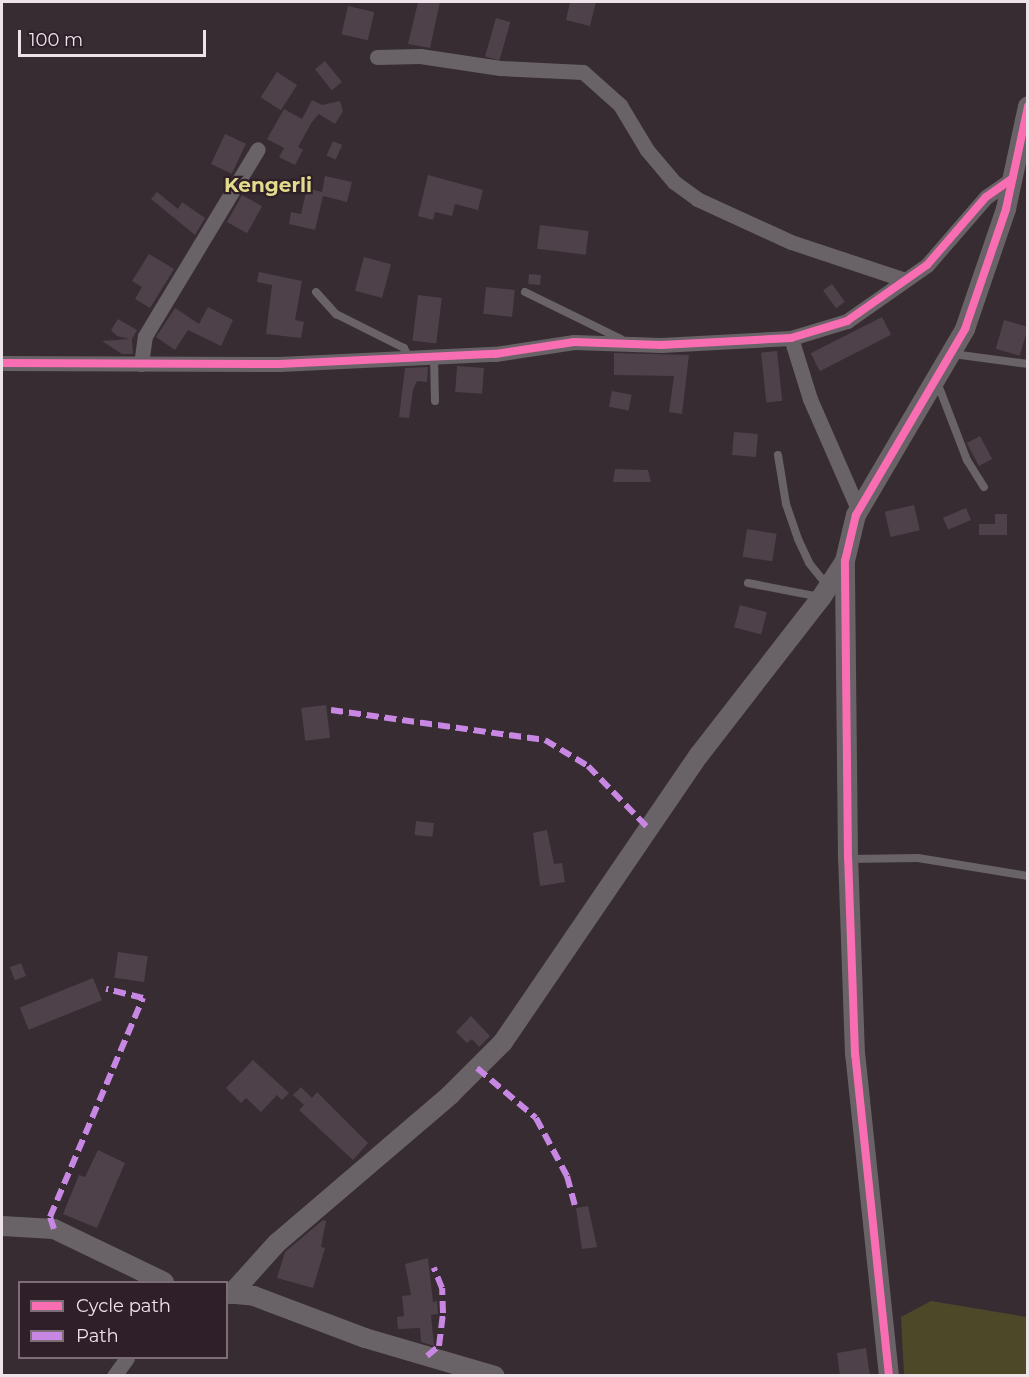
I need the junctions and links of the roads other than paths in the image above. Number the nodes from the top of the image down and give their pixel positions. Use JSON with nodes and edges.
{"nodes":[{"id":1,"x":377,"y":57,"type":"dead end"},
{"id":2,"x":1028,"y":106,"type":"edge"},
{"id":3,"x":258,"y":149,"type":"dead end"},
{"id":4,"x":1012,"y":179,"type":"junction"},
{"id":5,"x":905,"y":280,"type":"junction"},
{"id":6,"x":316,"y":292,"type":"dead end"},
{"id":7,"x":525,"y":292,"type":"dead end"},
{"id":8,"x":791,"y":338,"type":"junction"},
{"id":9,"x":631,"y":344,"type":"junction"},
{"id":10,"x":953,"y":354,"type":"junction"},
{"id":11,"x":434,"y":357,"type":"junction"},
{"id":12,"x":409,"y":358,"type":"junction"},
{"id":13,"x":2,"y":363,"type":"edge"},
{"id":14,"x":141,"y":364,"type":"junction"},
{"id":15,"x":1028,"y":364,"type":"edge"},
{"id":16,"x":936,"y":381,"type":"junction"},
{"id":17,"x":435,"y":401,"type":"dead end"},
{"id":18,"x":778,"y":455,"type":"dead end"},
{"id":19,"x":984,"y":487,"type":"dead end"},
{"id":20,"x":859,"y":511,"type":"junction"},
{"id":21,"x":844,"y":561,"type":"junction"},
{"id":22,"x":748,"y":583,"type":"dead end"},
{"id":23,"x":825,"y":592,"type":"junction"},
{"id":24,"x":848,"y":859,"type":"junction"},
{"id":25,"x":1028,"y":876,"type":"edge"},
{"id":26,"x":2,"y":1226,"type":"edge"},
{"id":27,"x":162,"y":1281,"type":"edge"},
{"id":28,"x":229,"y":1293,"type":"edge"},
{"id":29,"x":126,"y":1359,"type":"edge"},
{"id":30,"x":114,"y":1376,"type":"edge"},
{"id":31,"x":495,"y":1376,"type":"edge"},
{"id":32,"x":889,"y":1376,"type":"edge"}],
"edges":[{"from":1,"to":5,"type":"street"},
{"from":2,"to":4,"type":"street"},
{"from":3,"to":14,"type":"street"},
{"from":4,"to":5,"type":"street"},
{"from":4,"to":10,"type":"street"},
{"from":5,"to":8,"type":"street"},
{"from":6,"to":12,"type":"lane"},
{"from":7,"to":9,"type":"lane"},
{"from":8,"to":9,"type":"street"},
{"from":8,"to":20,"type":"street"},
{"from":9,"to":11,"type":"street"},
{"from":10,"to":15,"type":"lane"},
{"from":10,"to":16,"type":"street"},
{"from":11,"to":12,"type":"street"},
{"from":11,"to":17,"type":"lane"},
{"from":12,"to":14,"type":"street"},
{"from":13,"to":14,"type":"street"},
{"from":16,"to":19,"type":"lane"},
{"from":16,"to":20,"type":"street"},
{"from":18,"to":23,"type":"lane"},
{"from":20,"to":21,"type":"street"},
{"from":21,"to":23,"type":"street"},
{"from":21,"to":24,"type":"street"},
{"from":22,"to":23,"type":"lane"},
{"from":23,"to":28,"type":"street"},
{"from":24,"to":25,"type":"lane"},
{"from":24,"to":32,"type":"street"},
{"from":26,"to":27,"type":"street"},
{"from":28,"to":31,"type":"street"},
{"from":29,"to":30,"type":"street"}]}
